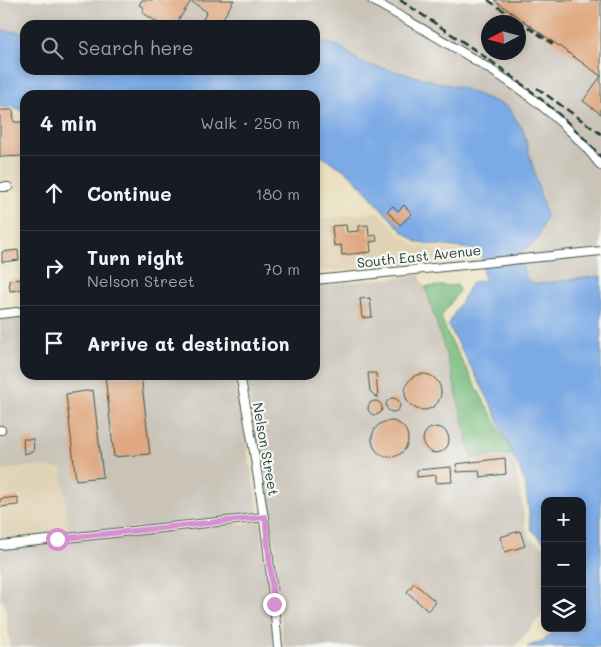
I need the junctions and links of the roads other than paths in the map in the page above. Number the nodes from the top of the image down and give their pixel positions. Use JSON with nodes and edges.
{"nodes":[{"id":1,"x":372,"y":0,"type":"edge"},
{"id":2,"x":601,"y":166,"type":"edge"},
{"id":3,"x":601,"y":251,"type":"edge"},
{"id":4,"x":320,"y":279,"type":"edge"},
{"id":5,"x":20,"y":312,"type":"edge"},
{"id":6,"x":0,"y":314,"type":"edge"},
{"id":7,"x":241,"y":380,"type":"edge"},
{"id":8,"x":265,"y":517,"type":"junction"},
{"id":9,"x":0,"y":545,"type":"edge"},
{"id":10,"x":278,"y":647,"type":"edge"}],
"edges":[{"from":1,"to":2,"type":"street"},
{"from":3,"to":4,"type":"street","name":"South East Avenue"},
{"from":5,"to":6,"type":"street"},
{"from":7,"to":8,"type":"street","name":"Nelson Street"},
{"from":8,"to":9,"type":"street"},
{"from":8,"to":10,"type":"street","name":"Nelson Street"}]}
